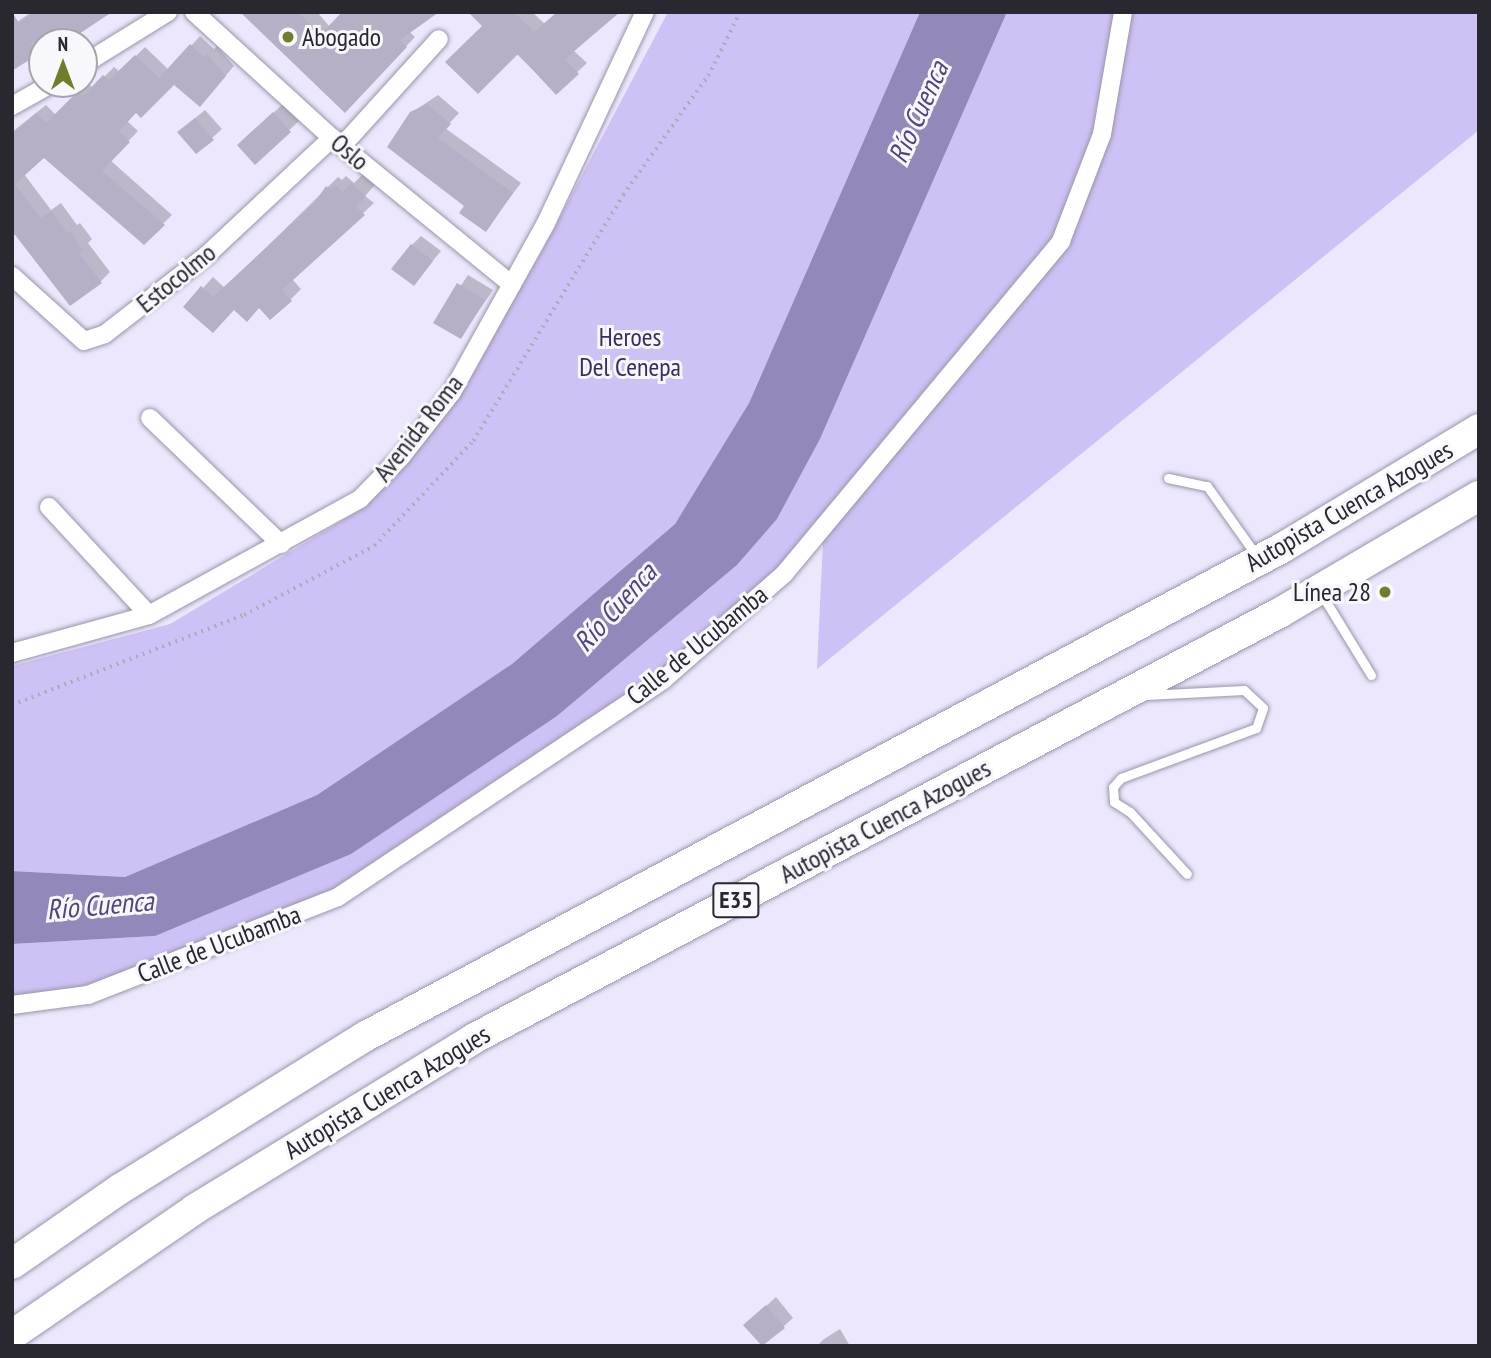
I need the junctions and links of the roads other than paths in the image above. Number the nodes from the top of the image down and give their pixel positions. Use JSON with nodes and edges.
{"nodes":[{"id":1,"x":168,"y":12,"type":"edge"},
{"id":2,"x":194,"y":12,"type":"edge"},
{"id":3,"x":645,"y":12,"type":"edge"},
{"id":4,"x":1123,"y":12,"type":"edge"},
{"id":5,"x":439,"y":39,"type":"dead end"},
{"id":6,"x":98,"y":55,"type":"edge"},
{"id":7,"x":28,"y":97,"type":"edge"},
{"id":8,"x":12,"y":106,"type":"edge"},
{"id":9,"x":337,"y":142,"type":"junction"},
{"id":10,"x":12,"y":276,"type":"edge"},
{"id":11,"x":512,"y":285,"type":"junction"},
{"id":12,"x":149,"y":418,"type":"dead end"},
{"id":13,"x":1479,"y":429,"type":"edge"},
{"id":14,"x":1168,"y":478,"type":"dead end"},
{"id":15,"x":1479,"y":496,"type":"edge"},
{"id":16,"x":50,"y":507,"type":"dead end"},
{"id":17,"x":1465,"y":513,"type":"edge"},
{"id":18,"x":281,"y":544,"type":"junction"},
{"id":19,"x":1259,"y":559,"type":"junction"},
{"id":20,"x":1319,"y":590,"type":"junction"},
{"id":21,"x":149,"y":615,"type":"junction"},
{"id":22,"x":12,"y":653,"type":"edge"},
{"id":23,"x":1371,"y":675,"type":"dead end"},
{"id":24,"x":1120,"y":698,"type":"junction"},
{"id":25,"x":1187,"y":874,"type":"dead end"},
{"id":26,"x":12,"y":1004,"type":"edge"},
{"id":27,"x":12,"y":1264,"type":"edge"},
{"id":28,"x":12,"y":1335,"type":"edge"}],
"edges":[{"from":1,"to":6,"type":"street"},
{"from":2,"to":9,"type":"street","name":"Oslo"},
{"from":3,"to":11,"type":"street","name":"Avenida Roma"},
{"from":4,"to":26,"type":"street","name":"Calle de Ucubamba"},
{"from":5,"to":9,"type":"street"},
{"from":7,"to":8,"type":"street"},
{"from":9,"to":10,"type":"street","name":"Estocolmo"},
{"from":9,"to":11,"type":"street","name":"Oslo"},
{"from":11,"to":18,"type":"street","name":"Avenida Roma"},
{"from":12,"to":18,"type":"street"},
{"from":13,"to":19,"type":"highway","name":"Autopista Cuenca Azogues","number":"E35"},
{"from":14,"to":19,"type":"lane"},
{"from":15,"to":17,"type":"highway","name":"Autopista Cuenca Azogues","number":"E35"},
{"from":16,"to":21,"type":"street"},
{"from":17,"to":20,"type":"highway","name":"Autopista Cuenca Azogues","number":"E35"},
{"from":18,"to":21,"type":"street","name":"Avenida Roma"},
{"from":19,"to":27,"type":"highway","name":"Autopista Cuenca Azogues","number":"E35"},
{"from":20,"to":23,"type":"lane"},
{"from":20,"to":24,"type":"highway","name":"Autopista Cuenca Azogues","number":"E35"},
{"from":21,"to":22,"type":"street","name":"Avenida Roma"},
{"from":24,"to":25,"type":"lane"},
{"from":24,"to":28,"type":"highway","name":"Autopista Cuenca Azogues","number":"E35"}]}
